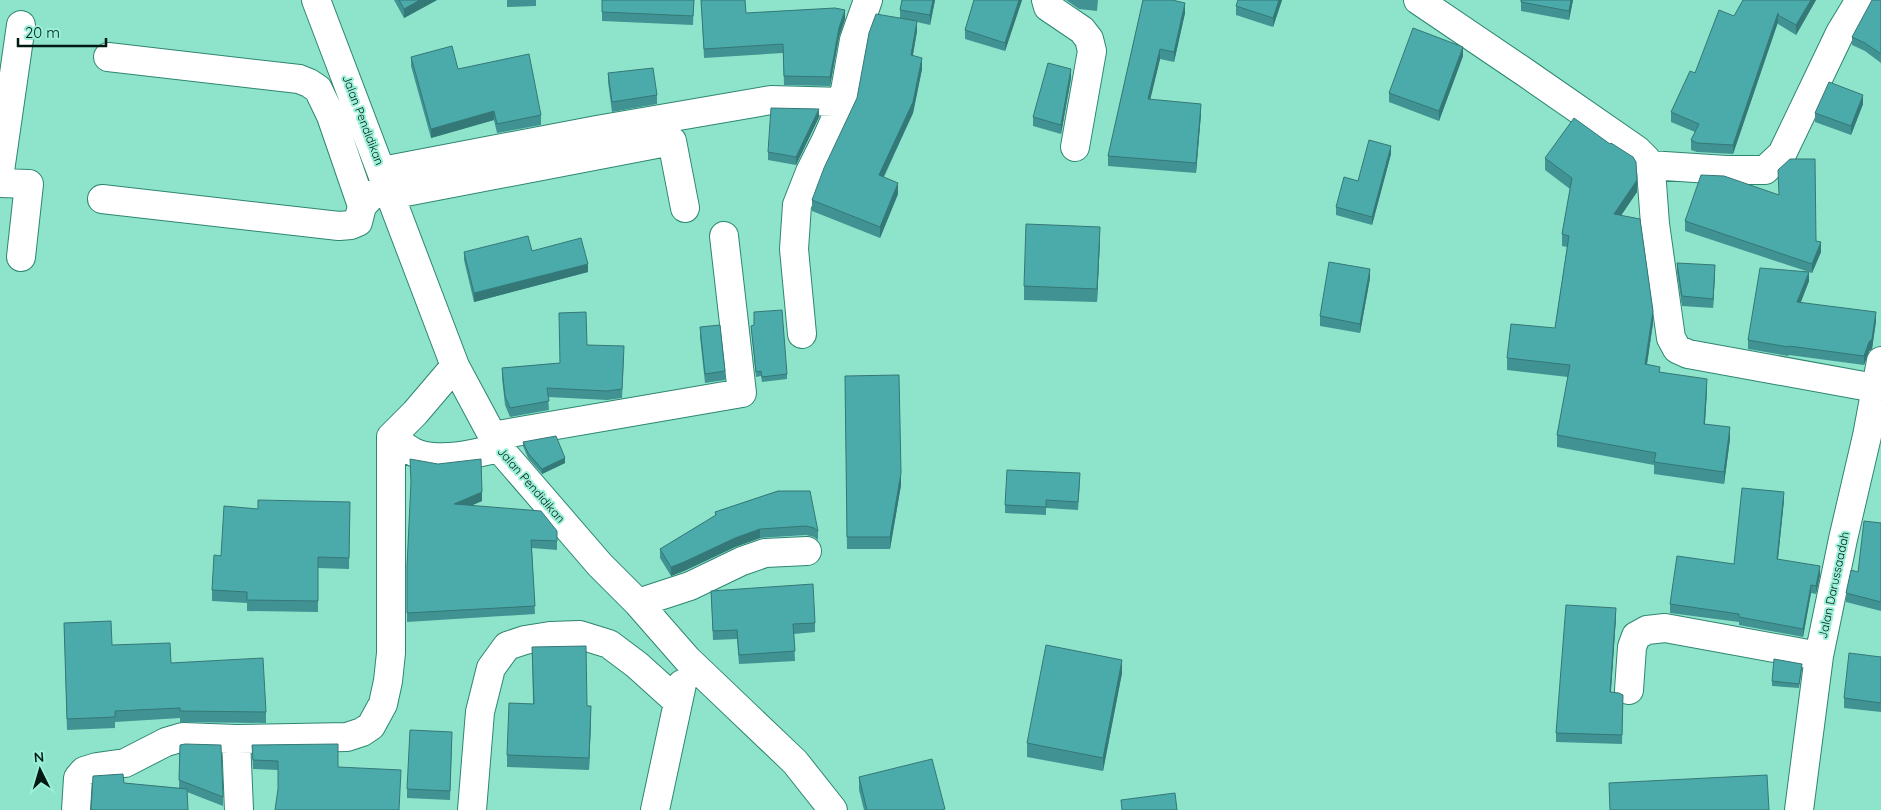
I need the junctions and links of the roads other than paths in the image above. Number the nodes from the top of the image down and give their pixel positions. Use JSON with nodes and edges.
{"nodes":[{"id":1,"x":316,"y":0,"type":"edge"},
{"id":2,"x":868,"y":0,"type":"edge"},
{"id":3,"x":1046,"y":0,"type":"edge"},
{"id":4,"x":1418,"y":0,"type":"edge"},
{"id":5,"x":1860,"y":0,"type":"edge"},
{"id":6,"x":20,"y":25,"type":"dead end"},
{"id":7,"x":108,"y":57,"type":"dead end"},
{"id":8,"x":843,"y":102,"type":"junction"},
{"id":9,"x":1075,"y":147,"type":"dead end"},
{"id":10,"x":1,"y":158,"type":"edge"},
{"id":11,"x":1649,"y":165,"type":"junction"},
{"id":12,"x":385,"y":182,"type":"junction"},
{"id":13,"x":0,"y":183,"type":"edge"},
{"id":14,"x":102,"y":199,"type":"dead end"},
{"id":15,"x":362,"y":206,"type":"junction"},
{"id":16,"x":685,"y":208,"type":"dead end"},
{"id":17,"x":724,"y":236,"type":"dead end"},
{"id":18,"x":21,"y":257,"type":"dead end"},
{"id":19,"x":802,"y":334,"type":"dead end"},
{"id":20,"x":1881,"y":361,"type":"edge"},
{"id":21,"x":455,"y":366,"type":"junction"},
{"id":22,"x":1875,"y":388,"type":"junction"},
{"id":23,"x":391,"y":437,"type":"junction"},
{"id":24,"x":495,"y":442,"type":"junction"},
{"id":25,"x":806,"y":551,"type":"dead end"},
{"id":26,"x":638,"y":603,"type":"junction"},
{"id":27,"x":1819,"y":656,"type":"junction"},
{"id":28,"x":687,"y":659,"type":"junction"},
{"id":29,"x":1630,"y":690,"type":"dead end"},
{"id":30,"x":678,"y":702,"type":"junction"},
{"id":31,"x":236,"y":739,"type":"junction"},
{"id":32,"x":76,"y":810,"type":"edge"},
{"id":33,"x":239,"y":810,"type":"edge"},
{"id":34,"x":472,"y":810,"type":"edge"},
{"id":35,"x":655,"y":810,"type":"edge"},
{"id":36,"x":833,"y":810,"type":"edge"},
{"id":37,"x":1799,"y":810,"type":"edge"}],
"edges":[{"from":1,"to":12,"type":"street","name":"Jalan Pendidikan"},
{"from":2,"to":8,"type":"street"},
{"from":3,"to":9,"type":"street"},
{"from":4,"to":11,"type":"street"},
{"from":5,"to":11,"type":"street"},
{"from":6,"to":10,"type":"street"},
{"from":7,"to":15,"type":"street"},
{"from":8,"to":12,"type":"street"},
{"from":8,"to":19,"type":"street"},
{"from":11,"to":22,"type":"street"},
{"from":12,"to":15,"type":"street"},
{"from":12,"to":16,"type":"street"},
{"from":12,"to":21,"type":"street","name":"Jalan Pendidikan"},
{"from":13,"to":18,"type":"street"},
{"from":14,"to":15,"type":"street"},
{"from":17,"to":24,"type":"street"},
{"from":20,"to":22,"type":"street","name":"Jalan Darussaadah"},
{"from":21,"to":23,"type":"street"},
{"from":21,"to":24,"type":"street","name":"Jalan Pendidikan"},
{"from":22,"to":27,"type":"street","name":"Jalan Darussaadah"},
{"from":23,"to":24,"type":"street"},
{"from":23,"to":31,"type":"street"},
{"from":24,"to":26,"type":"street","name":"Jalan Pendidikan"},
{"from":25,"to":26,"type":"street"},
{"from":26,"to":28,"type":"street","name":"Jalan Pendidikan"},
{"from":27,"to":29,"type":"street"},
{"from":27,"to":37,"type":"street","name":"Jalan Darussaadah"},
{"from":28,"to":30,"type":"street"},
{"from":28,"to":36,"type":"street","name":"Jalan Pendidikan"},
{"from":30,"to":34,"type":"street"},
{"from":30,"to":35,"type":"street"},
{"from":31,"to":32,"type":"street"},
{"from":31,"to":33,"type":"street"}]}
